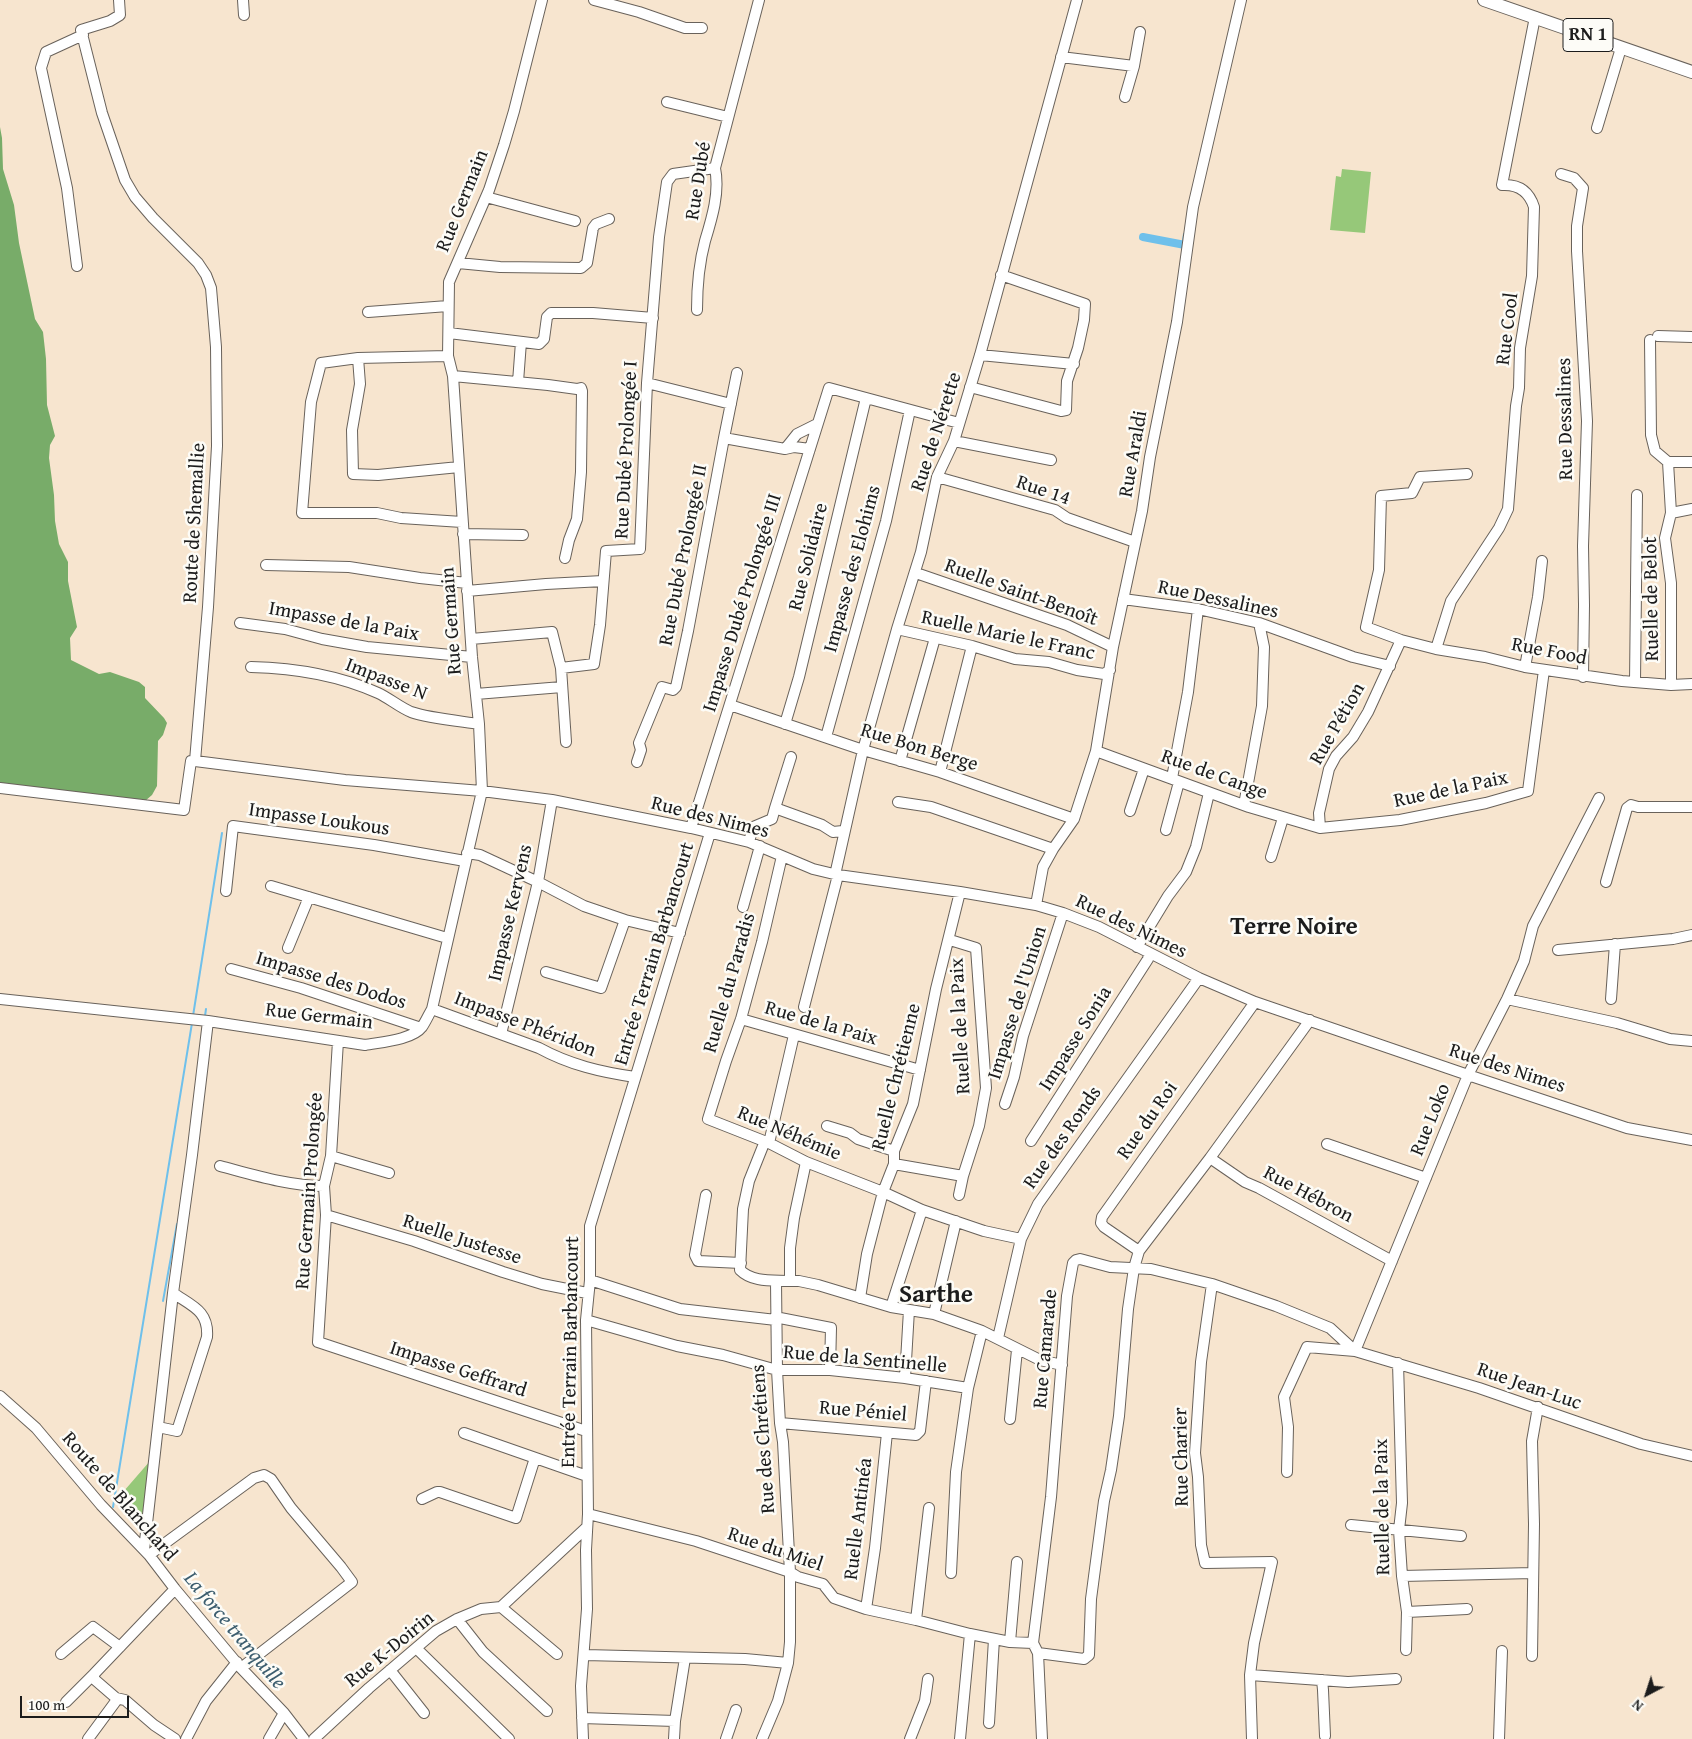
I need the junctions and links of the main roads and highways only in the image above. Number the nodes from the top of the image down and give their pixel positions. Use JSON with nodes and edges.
{"nodes":[{"id":1,"x":1484,"y":0,"type":"edge"},
{"id":2,"x":1692,"y":72,"type":"edge"}],
"edges":[{"from":1,"to":2,"type":"main road","number":"RN 1"}]}
